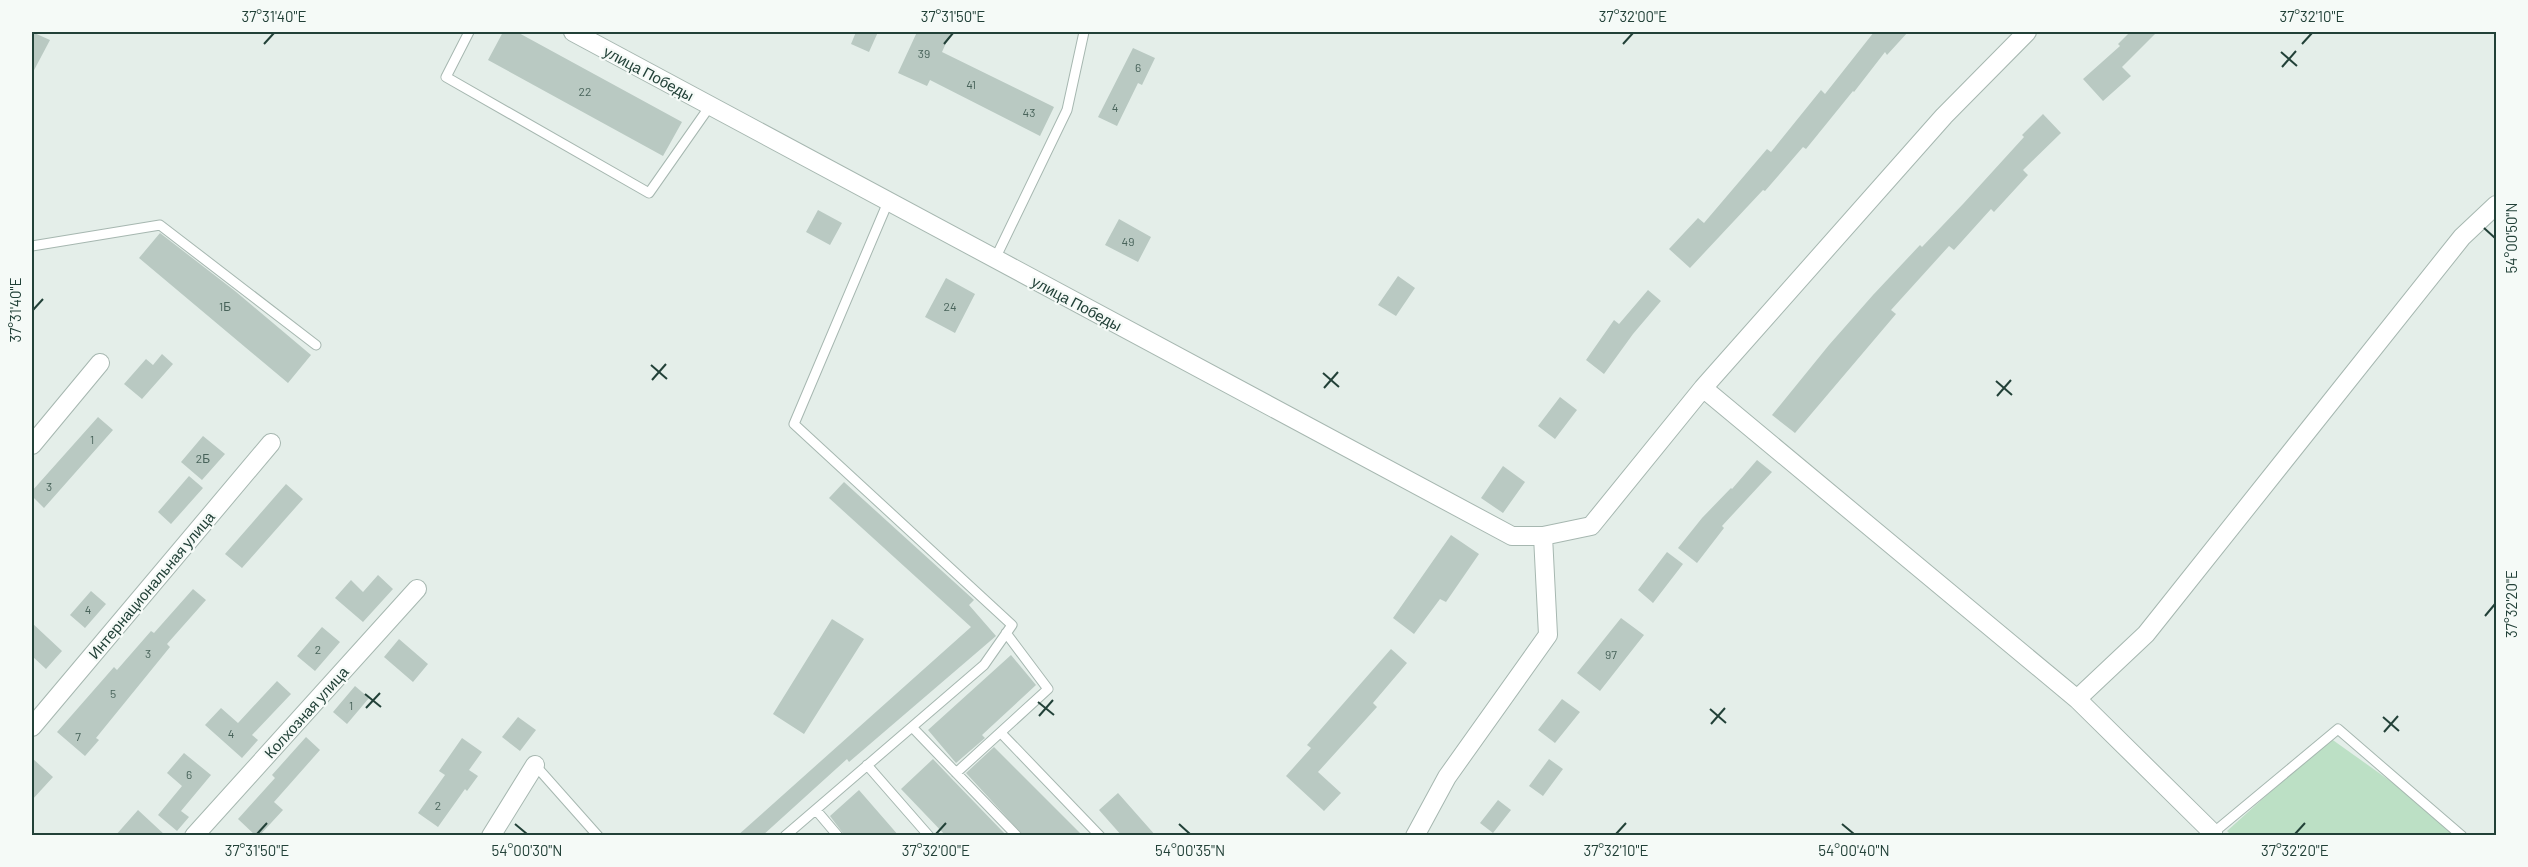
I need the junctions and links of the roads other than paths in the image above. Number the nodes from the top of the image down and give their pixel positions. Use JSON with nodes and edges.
{"nodes":[{"id":1,"x":469,"y":32,"type":"edge"},
{"id":2,"x":573,"y":32,"type":"edge"},
{"id":3,"x":1084,"y":32,"type":"edge"},
{"id":4,"x":2027,"y":32,"type":"edge"},
{"id":5,"x":710,"y":106,"type":"junction"},
{"id":6,"x":888,"y":202,"type":"junction"},
{"id":7,"x":2496,"y":205,"type":"edge"},
{"id":8,"x":32,"y":246,"type":"edge"},
{"id":9,"x":995,"y":259,"type":"junction"},
{"id":10,"x":316,"y":345,"type":"dead end"},
{"id":11,"x":100,"y":363,"type":"dead end"},
{"id":12,"x":1703,"y":388,"type":"junction"},
{"id":13,"x":270,"y":443,"type":"dead end"},
{"id":14,"x":32,"y":445,"type":"edge"},
{"id":15,"x":1543,"y":536,"type":"junction"},
{"id":16,"x":417,"y":589,"type":"dead end"},
{"id":17,"x":1006,"y":633,"type":"junction"},
{"id":18,"x":2077,"y":699,"type":"junction"},
{"id":19,"x":32,"y":727,"type":"edge"},
{"id":20,"x":912,"y":727,"type":"junction"},
{"id":21,"x":1000,"y":733,"type":"junction"},
{"id":22,"x":535,"y":765,"type":"joint"},
{"id":23,"x":867,"y":765,"type":"junction"},
{"id":24,"x":956,"y":773,"type":"junction"},
{"id":25,"x":816,"y":810,"type":"junction"},
{"id":26,"x":2213,"y":835,"type":"edge"},
{"id":27,"x":195,"y":836,"type":"edge"},
{"id":28,"x":491,"y":836,"type":"edge"},
{"id":29,"x":598,"y":836,"type":"edge"},
{"id":30,"x":785,"y":836,"type":"edge"},
{"id":31,"x":838,"y":836,"type":"edge"},
{"id":32,"x":929,"y":836,"type":"edge"},
{"id":33,"x":1017,"y":836,"type":"edge"},
{"id":34,"x":1100,"y":836,"type":"edge"},
{"id":35,"x":1415,"y":836,"type":"edge"},
{"id":36,"x":2462,"y":836,"type":"edge"}],
"edges":[{"from":1,"to":5,"type":"lane"},
{"from":2,"to":5,"type":"street","name":"улица Победы"},
{"from":3,"to":9,"type":"lane"},
{"from":4,"to":12,"type":"street"},
{"from":5,"to":6,"type":"street","name":"улица Победы"},
{"from":6,"to":9,"type":"street","name":"улица Победы"},
{"from":6,"to":17,"type":"lane"},
{"from":7,"to":18,"type":"street"},
{"from":8,"to":10,"type":"lane"},
{"from":9,"to":15,"type":"street","name":"улица Победы"},
{"from":11,"to":14,"type":"street"},
{"from":12,"to":15,"type":"street","name":"улица Победы"},
{"from":12,"to":18,"type":"street"},
{"from":13,"to":19,"type":"street","name":"Интернациональная улица"},
{"from":15,"to":35,"type":"street"},
{"from":16,"to":27,"type":"street","name":"Колхозная улица"},
{"from":17,"to":20,"type":"lane"},
{"from":17,"to":21,"type":"lane"},
{"from":18,"to":26,"type":"street"},
{"from":20,"to":23,"type":"lane"},
{"from":20,"to":24,"type":"lane"},
{"from":21,"to":24,"type":"lane"},
{"from":21,"to":34,"type":"lane"},
{"from":22,"to":28,"type":"street"},
{"from":22,"to":29,"type":"lane"},
{"from":23,"to":25,"type":"lane"},
{"from":23,"to":32,"type":"lane"},
{"from":24,"to":33,"type":"lane"},
{"from":25,"to":30,"type":"lane"},
{"from":25,"to":31,"type":"lane"},
{"from":26,"to":36,"type":"lane"}]}
